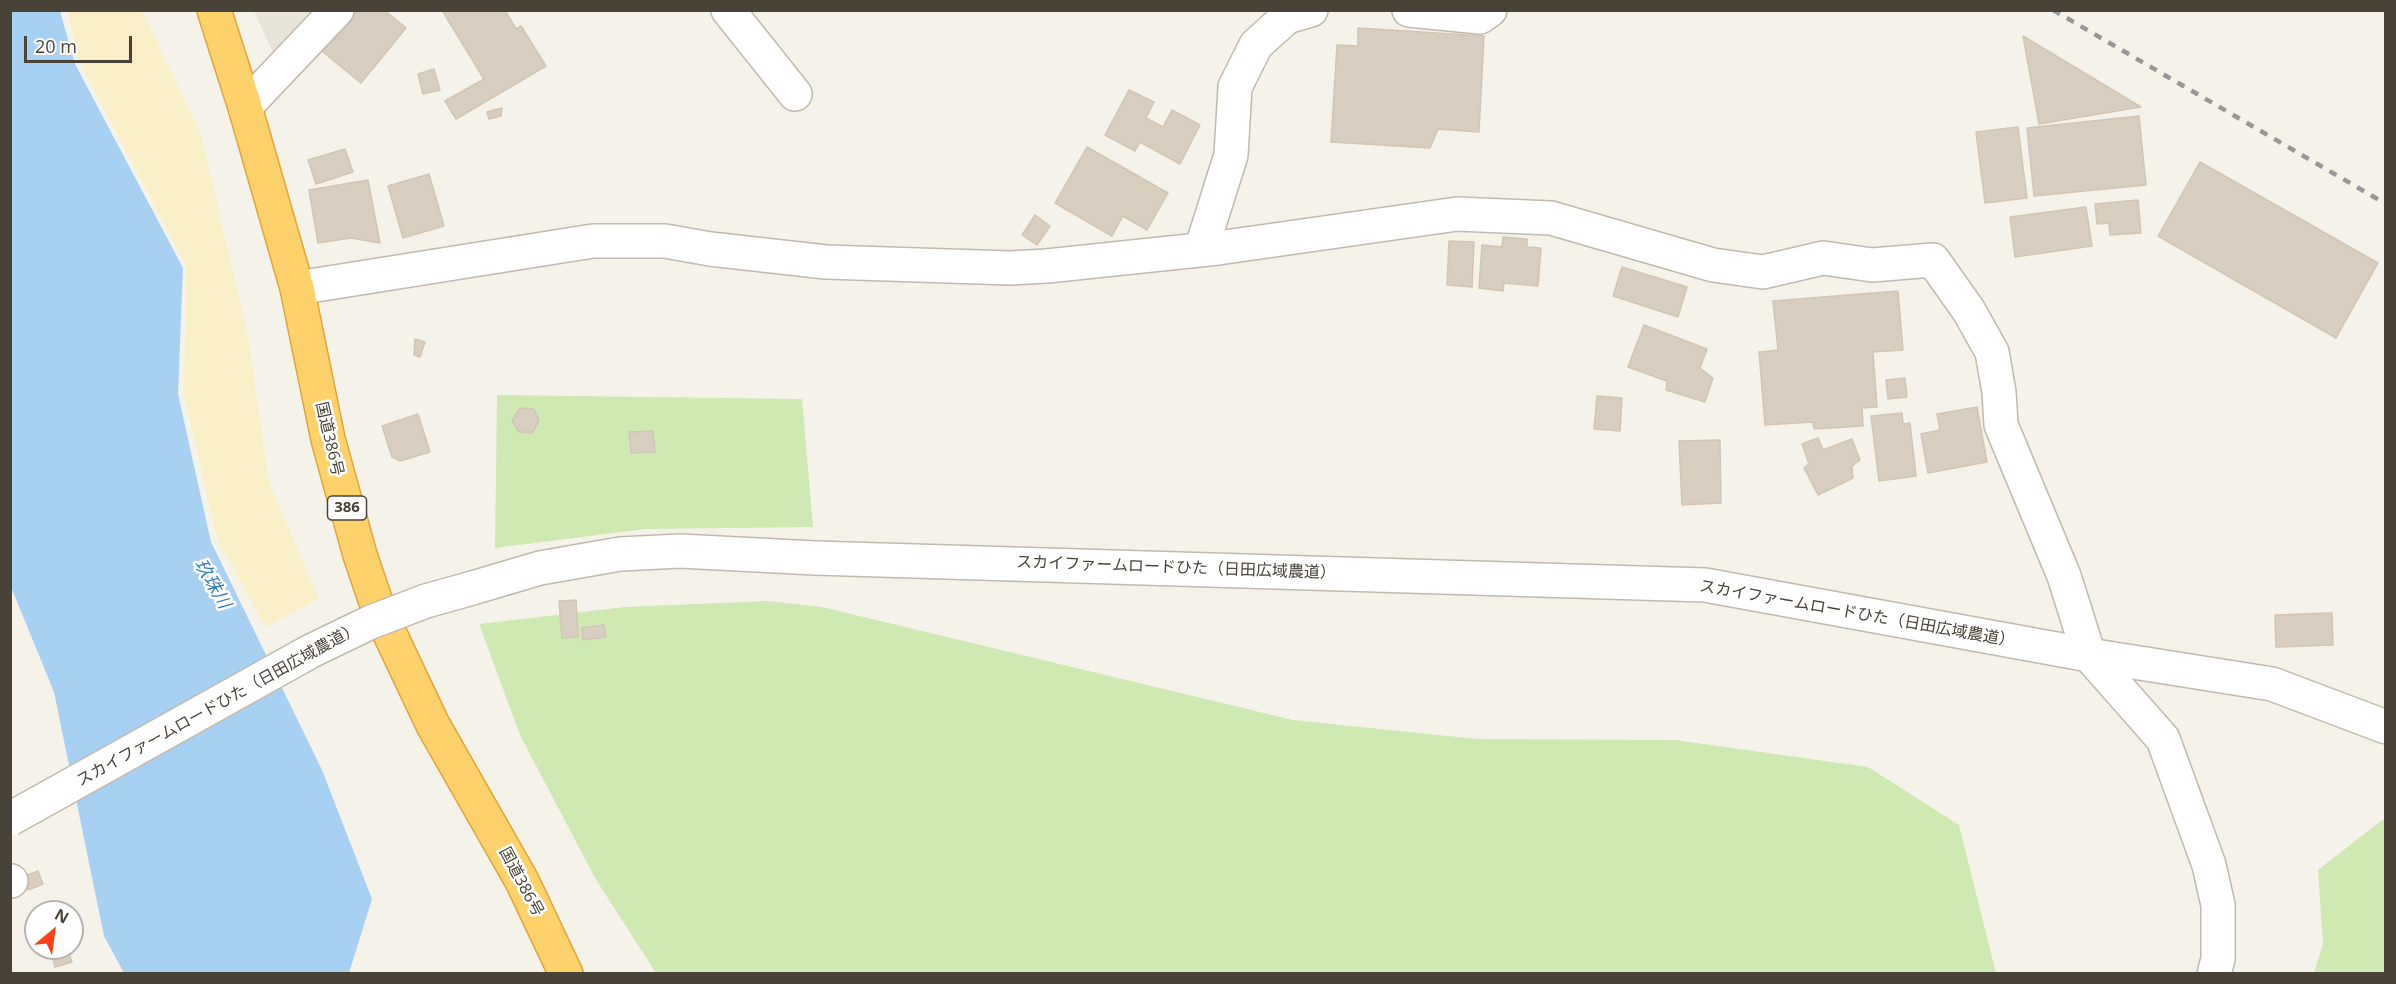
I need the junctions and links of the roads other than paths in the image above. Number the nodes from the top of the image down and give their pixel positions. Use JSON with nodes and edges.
{"nodes":[{"id":1,"x":214,"y":10,"type":"edge"},
{"id":2,"x":337,"y":10,"type":"edge"},
{"id":3,"x":728,"y":10,"type":"edge"},
{"id":4,"x":1311,"y":10,"type":"edge"},
{"id":5,"x":1409,"y":10,"type":"edge"},
{"id":6,"x":1490,"y":10,"type":"edge"},
{"id":7,"x":795,"y":94,"type":"dead end"},
{"id":8,"x":245,"y":107,"type":"junction"},
{"id":9,"x":1201,"y":250,"type":"junction"},
{"id":10,"x":297,"y":288,"type":"junction"},
{"id":11,"x":2089,"y":655,"type":"junction"},
{"id":12,"x":2385,"y":727,"type":"edge"},
{"id":13,"x":10,"y":819,"type":"edge"},
{"id":14,"x":566,"y":974,"type":"edge"},
{"id":15,"x":2214,"y":974,"type":"edge"}],
"edges":[{"from":1,"to":8,"type":"highway","name":"国道386号","number":"386"},
{"from":2,"to":8,"type":"street"},
{"from":3,"to":7,"type":"street"},
{"from":4,"to":9,"type":"street"},
{"from":5,"to":6,"type":"street"},
{"from":8,"to":10,"type":"highway","name":"国道386号","number":"386"},
{"from":9,"to":10,"type":"street"},
{"from":9,"to":11,"type":"street"},
{"from":10,"to":14,"type":"highway","name":"国道386号","number":"386"},
{"from":11,"to":12,"type":"street","name":"スカイファームロードひた（日田広域農道）"},
{"from":11,"to":13,"type":"street","name":"スカイファームロードひた（日田広域農道）","bridge":true},
{"from":11,"to":15,"type":"street"}]}
